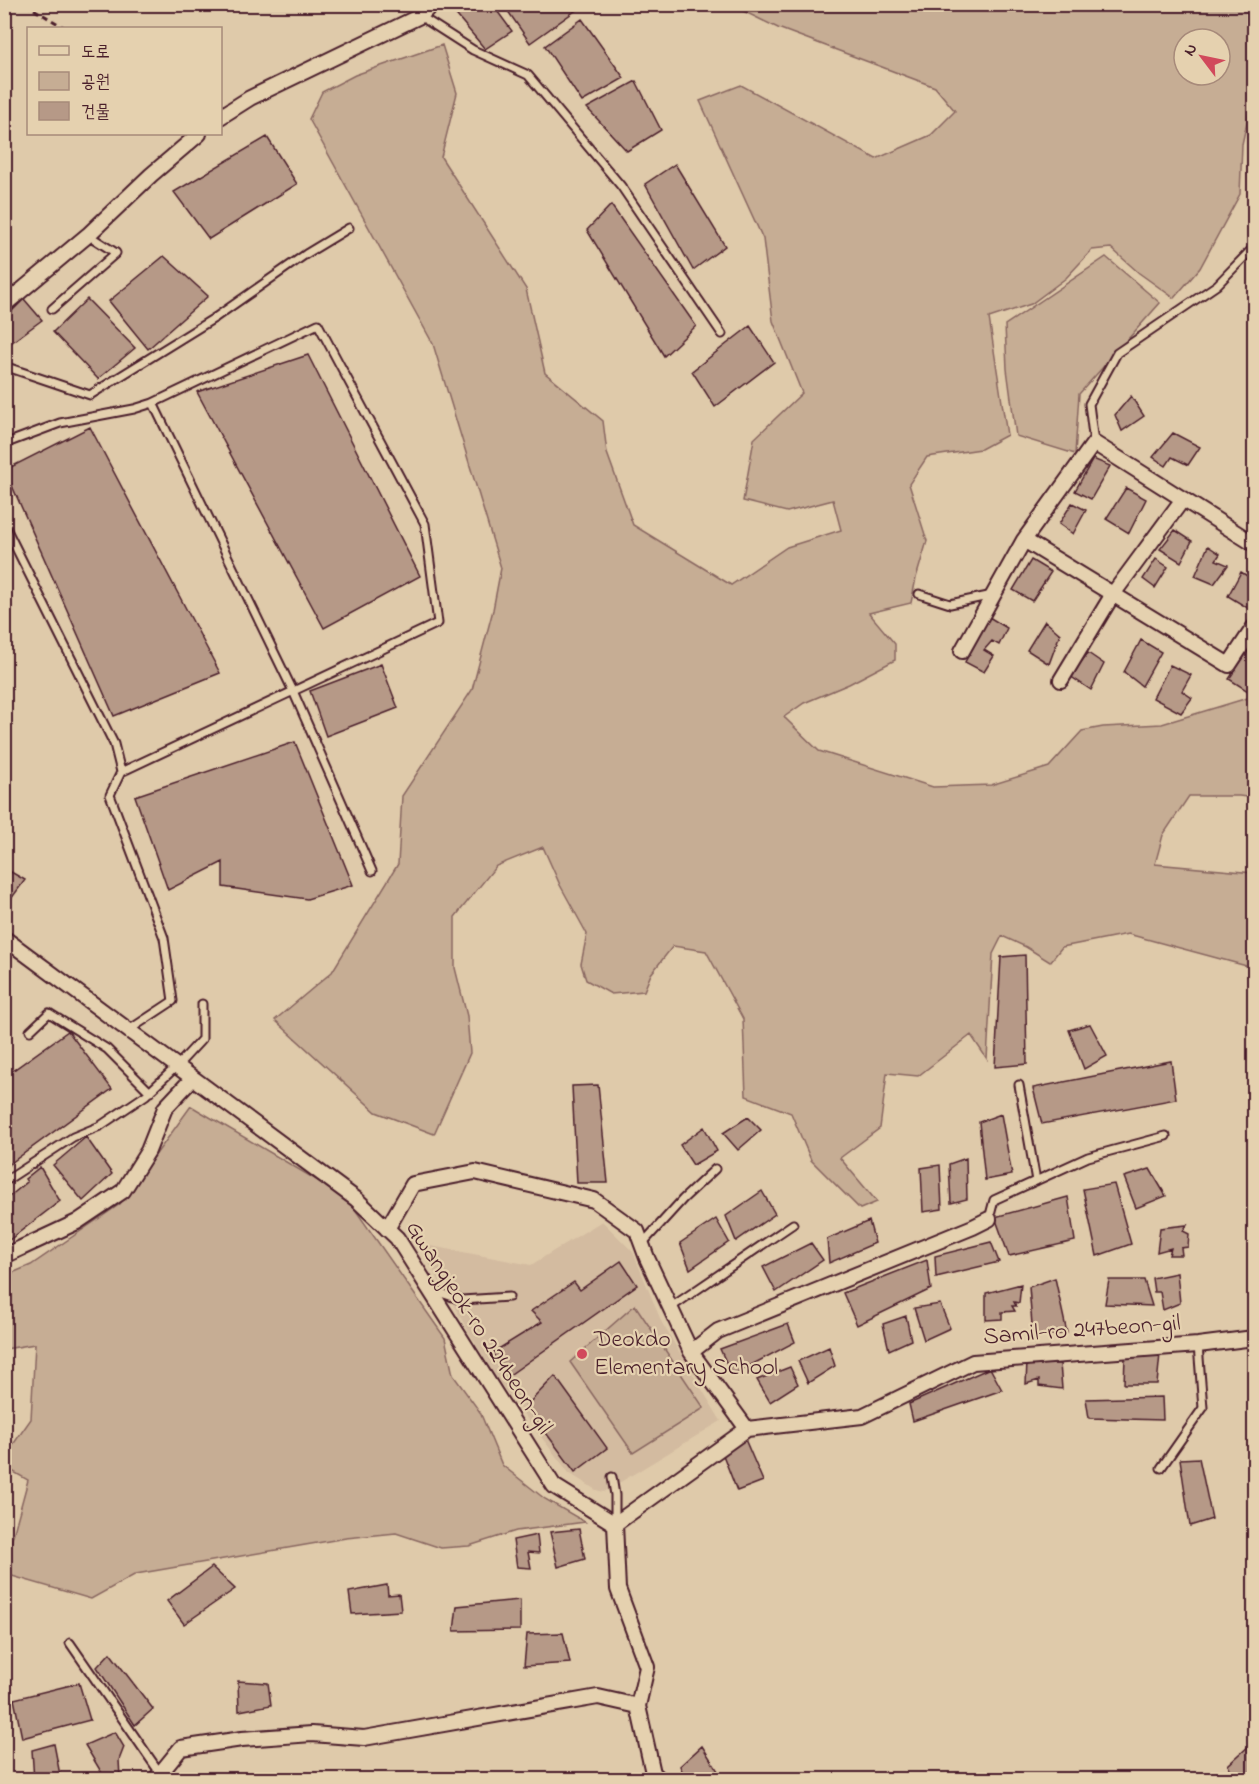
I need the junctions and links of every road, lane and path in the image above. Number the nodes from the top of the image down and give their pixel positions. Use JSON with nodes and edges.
{"nodes":[{"id":1,"x":25,"y":4,"type":"edge"},
{"id":2,"x":432,"y":4,"type":"edge"},
{"id":3,"x":420,"y":16,"type":"junction"},
{"id":4,"x":63,"y":27,"type":"edge"},
{"id":5,"x":222,"y":116,"type":"edge"},
{"id":6,"x":199,"y":135,"type":"edge"},
{"id":7,"x":349,"y":228,"type":"dead end"},
{"id":8,"x":88,"y":235,"type":"junction"},
{"id":9,"x":1254,"y":247,"type":"edge"},
{"id":10,"x":4,"y":305,"type":"edge"},
{"id":11,"x":52,"y":309,"type":"dead end"},
{"id":12,"x":722,"y":334,"type":"dead end"},
{"id":13,"x":4,"y":366,"type":"edge"},
{"id":14,"x":153,"y":403,"type":"junction"},
{"id":15,"x":1094,"y":442,"type":"junction"},
{"id":16,"x":4,"y":444,"type":"edge"},
{"id":17,"x":1183,"y":499,"type":"junction"},
{"id":18,"x":4,"y":524,"type":"edge"},
{"id":19,"x":1024,"y":540,"type":"junction"},
{"id":20,"x":1254,"y":544,"type":"edge"},
{"id":21,"x":919,"y":594,"type":"dead end"},
{"id":22,"x":1113,"y":594,"type":"junction"},
{"id":23,"x":993,"y":595,"type":"junction"},
{"id":24,"x":1254,"y":627,"type":"edge"},
{"id":25,"x":962,"y":651,"type":"dead end"},
{"id":26,"x":1061,"y":680,"type":"dead end"},
{"id":27,"x":293,"y":691,"type":"junction"},
{"id":28,"x":121,"y":772,"type":"junction"},
{"id":29,"x":372,"y":871,"type":"dead end"},
{"id":30,"x":4,"y":938,"type":"edge"},
{"id":31,"x":202,"y":1004,"type":"dead end"},
{"id":32,"x":129,"y":1030,"type":"junction"},
{"id":33,"x":30,"y":1031,"type":"dead end"},
{"id":34,"x":177,"y":1066,"type":"junction"},
{"id":35,"x":193,"y":1078,"type":"junction"},
{"id":36,"x":1019,"y":1085,"type":"dead end"},
{"id":37,"x":150,"y":1092,"type":"junction"},
{"id":38,"x":1166,"y":1136,"type":"dead end"},
{"id":39,"x":715,"y":1169,"type":"dead end"},
{"id":40,"x":1036,"y":1181,"type":"junction"},
{"id":41,"x":4,"y":1182,"type":"edge"},
{"id":42,"x":988,"y":1219,"type":"joint"},
{"id":43,"x":793,"y":1224,"type":"dead end"},
{"id":44,"x":387,"y":1229,"type":"junction"},
{"id":45,"x":642,"y":1244,"type":"junction"},
{"id":46,"x":4,"y":1256,"type":"edge"},
{"id":47,"x":429,"y":1288,"type":"junction"},
{"id":48,"x":509,"y":1297,"type":"dead end"},
{"id":49,"x":670,"y":1308,"type":"junction"},
{"id":50,"x":1254,"y":1338,"type":"edge"},
{"id":51,"x":1198,"y":1344,"type":"junction"},
{"id":52,"x":692,"y":1352,"type":"junction"},
{"id":53,"x":747,"y":1429,"type":"junction"},
{"id":54,"x":1161,"y":1468,"type":"dead end"},
{"id":55,"x":612,"y":1477,"type":"dead end"},
{"id":56,"x":615,"y":1524,"type":"junction"},
{"id":57,"x":70,"y":1643,"type":"dead end"},
{"id":58,"x":638,"y":1706,"type":"junction"},
{"id":59,"x":157,"y":1776,"type":"edge"},
{"id":60,"x":661,"y":1779,"type":"edge"}],
"edges":[{"from":1,"to":4,"type":"path"},
{"from":2,"to":3,"type":"street"},
{"from":3,"to":5,"type":"street"},
{"from":3,"to":12,"type":"lane"},
{"from":6,"to":8,"type":"street"},
{"from":7,"to":13,"type":"lane"},
{"from":8,"to":10,"type":"street"},
{"from":8,"to":11,"type":"lane"},
{"from":9,"to":15,"type":"lane"},
{"from":14,"to":16,"type":"lane"},
{"from":14,"to":27,"type":"lane"},
{"from":14,"to":27,"type":"lane"},
{"from":15,"to":17,"type":"street"},
{"from":15,"to":19,"type":"street"},
{"from":17,"to":20,"type":"street"},
{"from":17,"to":22,"type":"street"},
{"from":18,"to":28,"type":"lane"},
{"from":19,"to":22,"type":"street"},
{"from":19,"to":23,"type":"street"},
{"from":21,"to":23,"type":"lane"},
{"from":22,"to":24,"type":"street"},
{"from":22,"to":26,"type":"street"},
{"from":23,"to":25,"type":"street"},
{"from":27,"to":28,"type":"lane"},
{"from":27,"to":29,"type":"lane"},
{"from":28,"to":32,"type":"lane"},
{"from":30,"to":32,"type":"street","name":"Gwangjeok-ro 224beon-gil"},
{"from":31,"to":34,"type":"lane"},
{"from":32,"to":34,"type":"street","name":"Gwangjeok-ro 224beon-gil"},
{"from":33,"to":37,"type":"lane"},
{"from":34,"to":35,"type":"street","name":"Gwangjeok-ro 224beon-gil"},
{"from":34,"to":37,"type":"lane"},
{"from":35,"to":44,"type":"street","name":"Gwangjeok-ro 224beon-gil"},
{"from":35,"to":46,"type":"street"},
{"from":36,"to":40,"type":"lane"},
{"from":37,"to":41,"type":"lane"},
{"from":38,"to":40,"type":"lane"},
{"from":39,"to":45,"type":"lane"},
{"from":40,"to":42,"type":"lane"},
{"from":42,"to":52,"type":"street"},
{"from":43,"to":49,"type":"lane"},
{"from":44,"to":45,"type":"street"},
{"from":44,"to":47,"type":"street","name":"Gwangjeok-ro 224beon-gil"},
{"from":45,"to":49,"type":"street"},
{"from":47,"to":48,"type":"lane"},
{"from":47,"to":56,"type":"street","name":"Gwangjeok-ro 224beon-gil"},
{"from":49,"to":52,"type":"street"},
{"from":50,"to":51,"type":"street","name":"Samil-ro 247beon-gil"},
{"from":51,"to":53,"type":"street","name":"Samil-ro 247beon-gil"},
{"from":51,"to":54,"type":"lane"},
{"from":52,"to":53,"type":"street"},
{"from":53,"to":56,"type":"street","name":"Samil-ro 247beon-gil"},
{"from":55,"to":56,"type":"lane"},
{"from":56,"to":58,"type":"street"},
{"from":57,"to":59,"type":"lane"},
{"from":58,"to":59,"type":"street"},
{"from":58,"to":60,"type":"street"}]}
